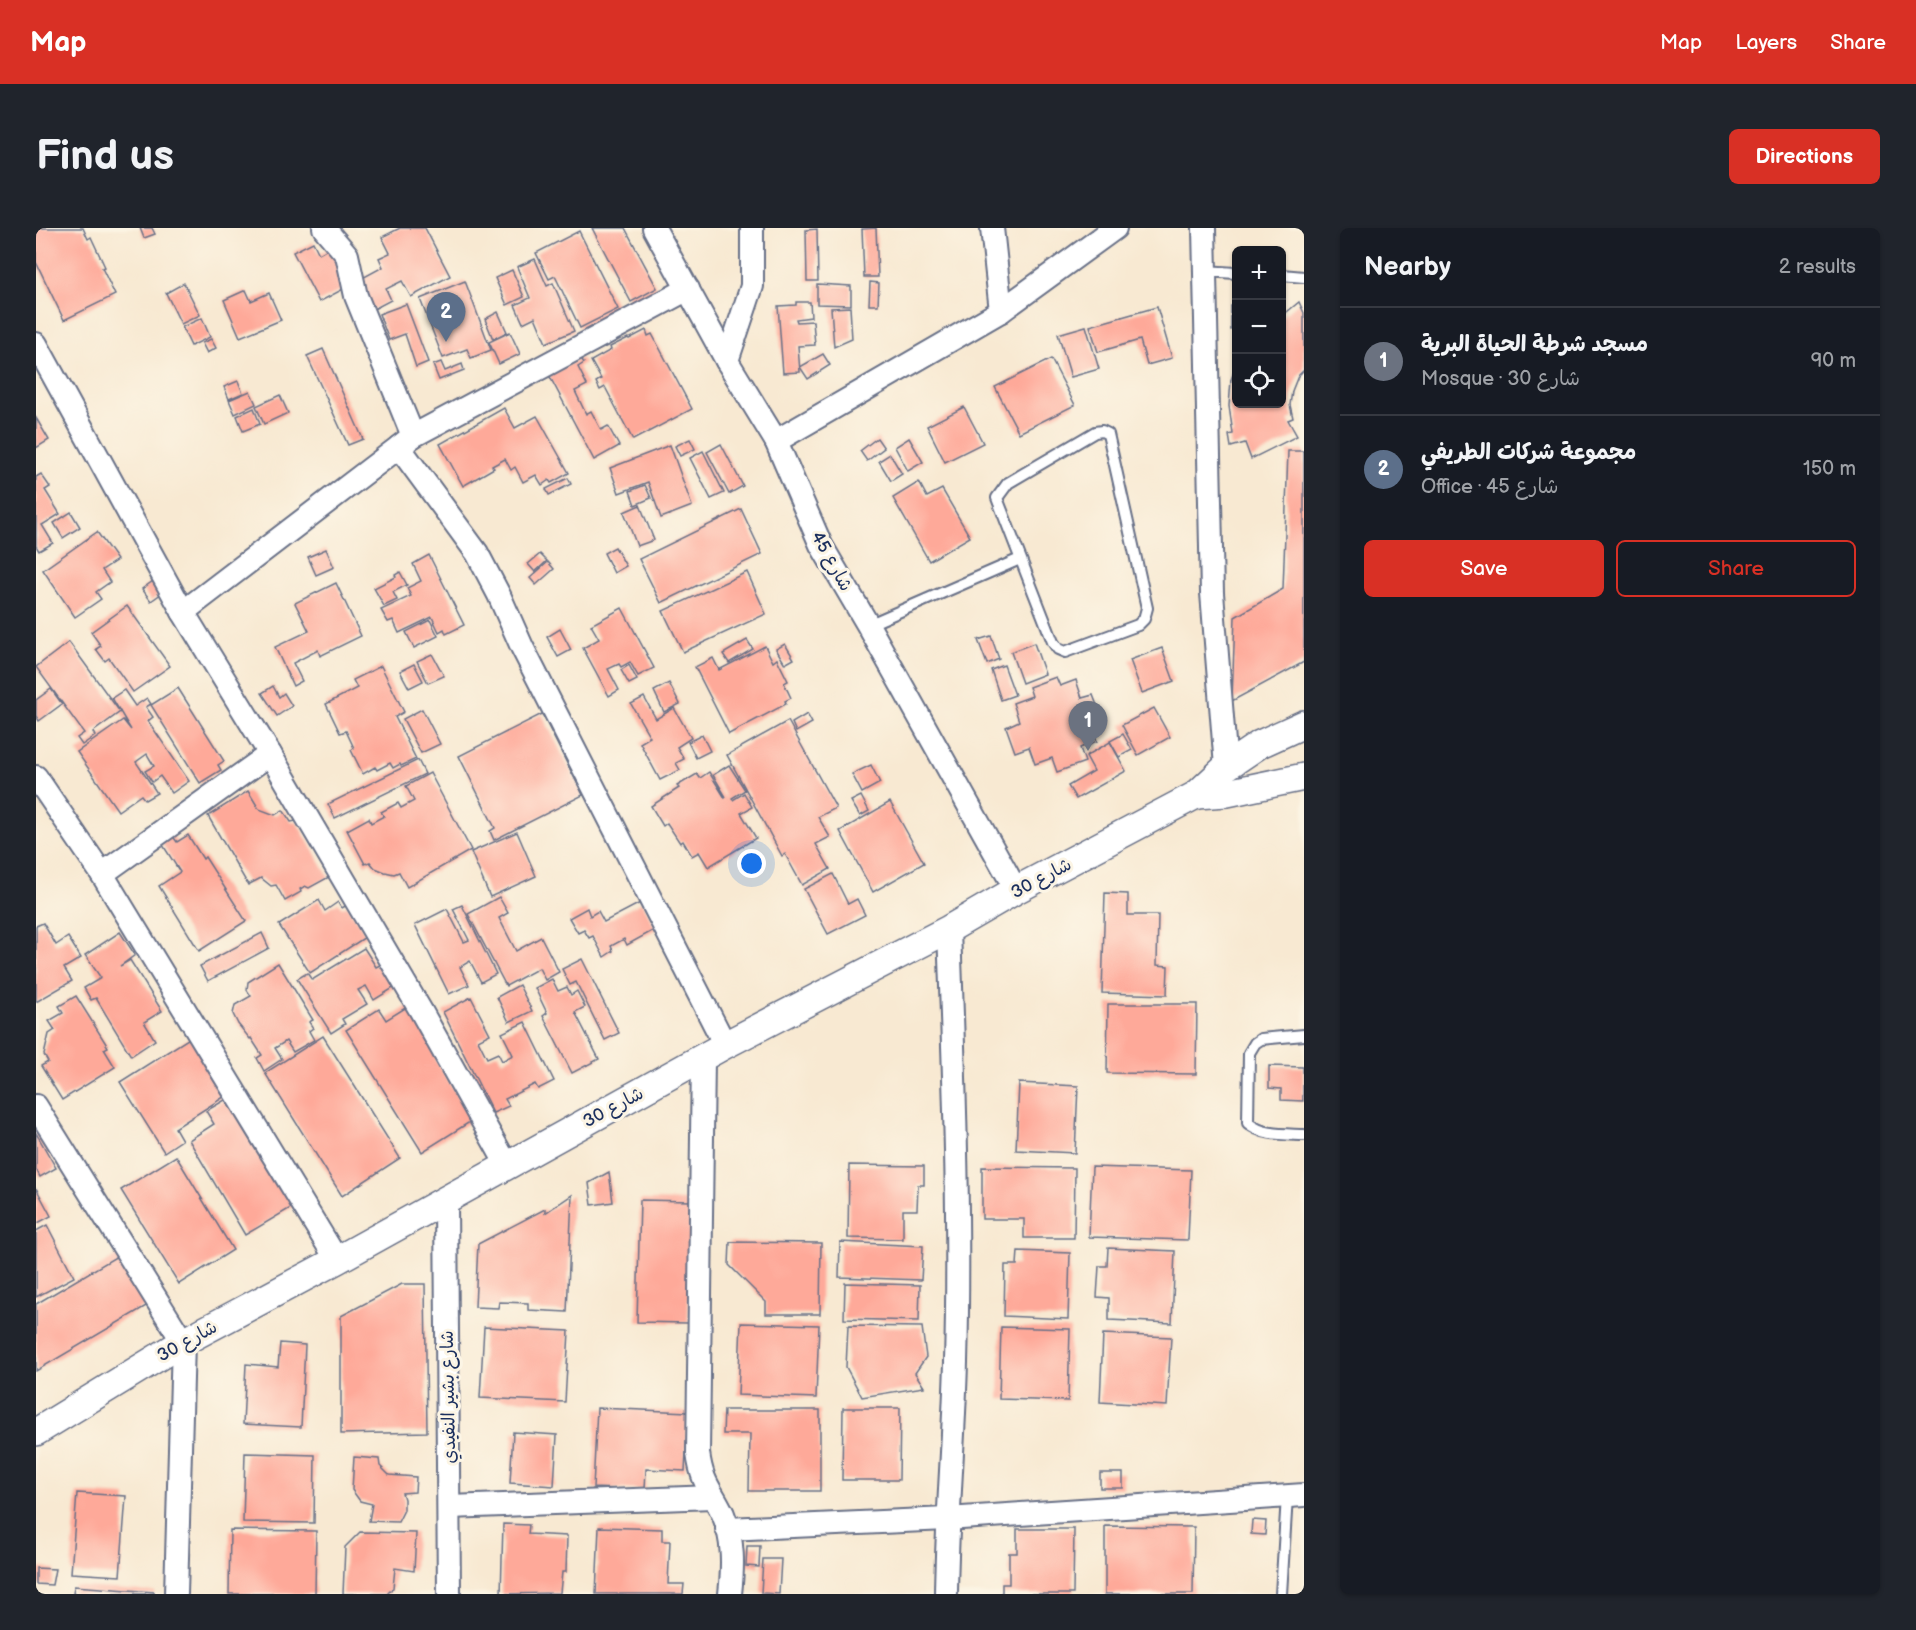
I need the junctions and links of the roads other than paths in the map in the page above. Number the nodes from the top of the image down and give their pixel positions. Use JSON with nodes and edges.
{"nodes":[{"id":1,"x":324,"y":228,"type":"edge"},
{"id":2,"x":654,"y":228,"type":"edge"},
{"id":3,"x":752,"y":228,"type":"edge"},
{"id":4,"x":992,"y":228,"type":"edge"},
{"id":5,"x":1115,"y":228,"type":"edge"},
{"id":6,"x":1204,"y":228,"type":"edge"},
{"id":7,"x":1205,"y":271,"type":"junction"},
{"id":8,"x":1232,"y":273,"type":"edge"},
{"id":9,"x":1286,"y":275,"type":"edge"},
{"id":10,"x":1304,"y":276,"type":"edge"},
{"id":11,"x":688,"y":289,"type":"junction"},
{"id":12,"x":1001,"y":311,"type":"junction"},
{"id":13,"x":36,"y":344,"type":"edge"},
{"id":14,"x":726,"y":362,"type":"junction"},
{"id":15,"x":406,"y":441,"type":"junction"},
{"id":16,"x":776,"y":441,"type":"junction"},
{"id":17,"x":1020,"y":559,"type":"junction"},
{"id":18,"x":183,"y":612,"type":"junction"},
{"id":19,"x":868,"y":625,"type":"junction"},
{"id":20,"x":1304,"y":724,"type":"edge"},
{"id":21,"x":270,"y":754,"type":"junction"},
{"id":22,"x":1226,"y":767,"type":"junction"},
{"id":23,"x":36,"y":777,"type":"edge"},
{"id":24,"x":1304,"y":777,"type":"edge"},
{"id":25,"x":1196,"y":795,"type":"junction"},
{"id":26,"x":102,"y":874,"type":"junction"},
{"id":27,"x":1016,"y":890,"type":"junction"},
{"id":28,"x":949,"y":929,"type":"junction"},
{"id":29,"x":1304,"y":1035,"type":"edge"},
{"id":30,"x":714,"y":1052,"type":"junction"},
{"id":31,"x":36,"y":1106,"type":"edge"},
{"id":32,"x":1304,"y":1135,"type":"edge"},
{"id":33,"x":507,"y":1165,"type":"junction"},
{"id":34,"x":446,"y":1200,"type":"junction"},
{"id":35,"x":337,"y":1260,"type":"junction"},
{"id":36,"x":183,"y":1342,"type":"junction"},
{"id":37,"x":36,"y":1432,"type":"edge"},
{"id":38,"x":1296,"y":1495,"type":"edge"},
{"id":39,"x":713,"y":1497,"type":"junction"},
{"id":40,"x":449,"y":1507,"type":"junction"},
{"id":41,"x":947,"y":1519,"type":"junction"},
{"id":42,"x":727,"y":1529,"type":"junction"},
{"id":43,"x":176,"y":1594,"type":"edge"},
{"id":44,"x":449,"y":1594,"type":"edge"},
{"id":45,"x":730,"y":1594,"type":"edge"},
{"id":46,"x":946,"y":1594,"type":"edge"},
{"id":47,"x":1281,"y":1594,"type":"edge"}],
"edges":[{"from":1,"to":15,"type":"street"},
{"from":2,"to":11,"type":"street","name":"شارع 45"},
{"from":3,"to":14,"type":"street"},
{"from":4,"to":12,"type":"street"},
{"from":5,"to":12,"type":"street"},
{"from":6,"to":7,"type":"street"},
{"from":7,"to":8,"type":"lane"},
{"from":7,"to":22,"type":"street"},
{"from":9,"to":10,"type":"lane"},
{"from":11,"to":14,"type":"street","name":"شارع 45"},
{"from":11,"to":15,"type":"street"},
{"from":12,"to":16,"type":"street"},
{"from":13,"to":18,"type":"street"},
{"from":14,"to":16,"type":"street","name":"شارع 45"},
{"from":15,"to":18,"type":"street"},
{"from":15,"to":30,"type":"street"},
{"from":16,"to":19,"type":"street","name":"شارع 45"},
{"from":17,"to":17,"type":"lane"},
{"from":17,"to":19,"type":"lane"},
{"from":18,"to":21,"type":"street"},
{"from":19,"to":27,"type":"street","name":"شارع 45"},
{"from":20,"to":22,"type":"street","name":"شارع 30"},
{"from":21,"to":26,"type":"street"},
{"from":21,"to":33,"type":"street"},
{"from":22,"to":25,"type":"street","name":"شارع 30"},
{"from":23,"to":26,"type":"street"},
{"from":24,"to":25,"type":"street","name":"شارع 30"},
{"from":25,"to":27,"type":"street","name":"شارع 30"},
{"from":26,"to":35,"type":"street"},
{"from":27,"to":28,"type":"street","name":"شارع 30"},
{"from":28,"to":30,"type":"street","name":"شارع 30"},
{"from":28,"to":41,"type":"street"},
{"from":29,"to":32,"type":"lane"},
{"from":30,"to":33,"type":"street","name":"شارع 30"},
{"from":30,"to":39,"type":"street"},
{"from":31,"to":36,"type":"street"},
{"from":33,"to":34,"type":"street","name":"شارع 30"},
{"from":34,"to":35,"type":"street","name":"شارع 30"},
{"from":34,"to":40,"type":"street","name":"شارع بشير النفيدي"},
{"from":35,"to":36,"type":"street","name":"شارع 30"},
{"from":36,"to":37,"type":"street","name":"شارع 30"},
{"from":36,"to":43,"type":"street"},
{"from":38,"to":41,"type":"street"},
{"from":38,"to":47,"type":"lane"},
{"from":39,"to":40,"type":"street"},
{"from":39,"to":42,"type":"street"},
{"from":40,"to":44,"type":"street","name":"شارع بشير النفيدي"},
{"from":41,"to":42,"type":"street"},
{"from":41,"to":46,"type":"street"},
{"from":42,"to":45,"type":"street"}]}
